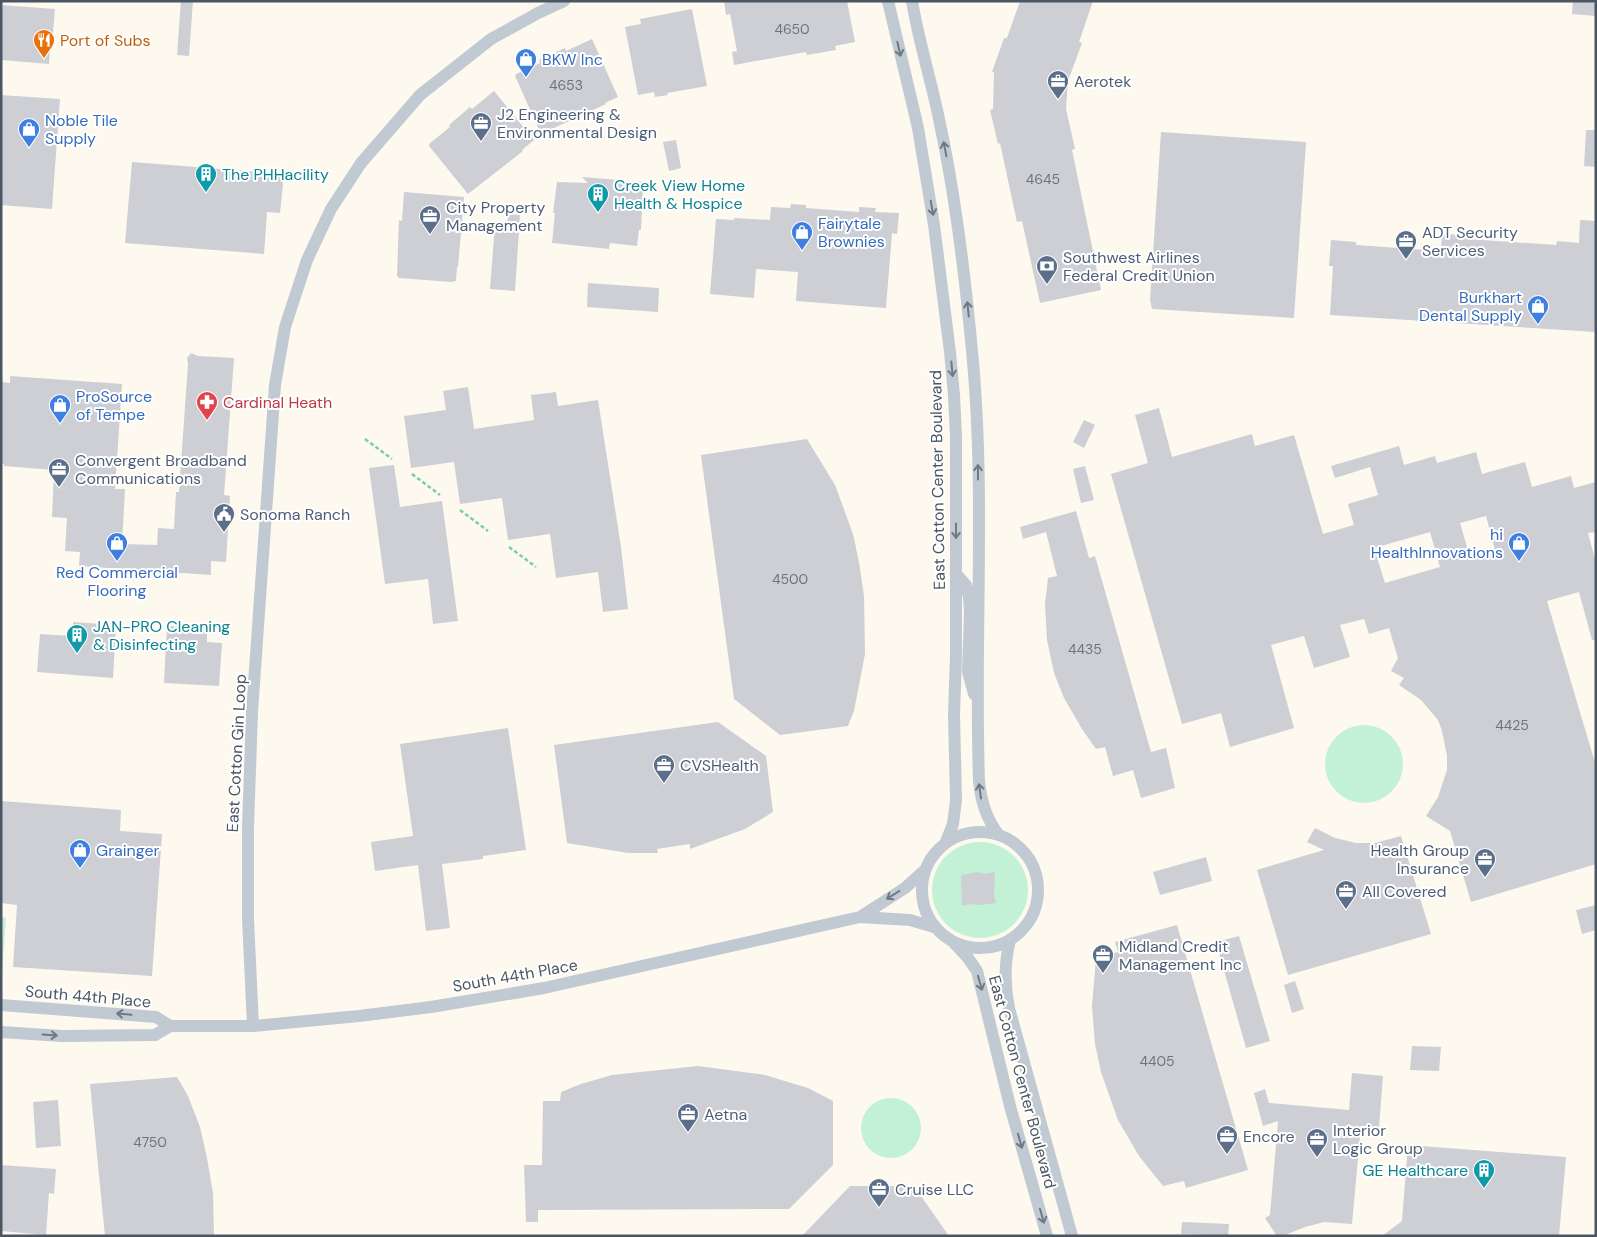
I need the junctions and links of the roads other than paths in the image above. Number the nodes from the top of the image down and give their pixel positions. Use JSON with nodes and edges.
{"nodes":[{"id":1,"x":564,"y":1,"type":"edge"},
{"id":2,"x":888,"y":1,"type":"edge"},
{"id":3,"x":912,"y":1,"type":"edge"},
{"id":4,"x":956,"y":574,"type":"junction"},
{"id":5,"x":978,"y":707,"type":"junction"},
{"id":6,"x":999,"y":836,"type":"junction"},
{"id":7,"x":946,"y":842,"type":"junction"},
{"id":8,"x":925,"y":870,"type":"junction"},
{"id":9,"x":860,"y":917,"type":"junction"},
{"id":10,"x":934,"y":927,"type":"junction"},
{"id":11,"x":1010,"y":940,"type":"junction"},
{"id":12,"x":954,"y":943,"type":"junction"},
{"id":13,"x":1,"y":1005,"type":"edge"},
{"id":14,"x":170,"y":1026,"type":"junction"},
{"id":15,"x":252,"y":1026,"type":"junction"},
{"id":16,"x":1,"y":1032,"type":"edge"},
{"id":17,"x":1047,"y":1236,"type":"edge"},
{"id":18,"x":1072,"y":1236,"type":"edge"}],
"edges":[{"from":1,"to":15,"type":"street","name":"East Cotton Gin Loop"},
{"from":2,"to":4,"type":"street","name":"East Cotton Center Boulevard","one_way":true},
{"from":5,"to":3,"type":"street","name":"East Cotton Center Boulevard","one_way":true},
{"from":4,"to":5,"type":"street"},
{"from":4,"to":7,"type":"street","name":"East Cotton Center Boulevard"},
{"from":6,"to":5,"type":"street","name":"East Cotton Center Boulevard","one_way":true},
{"from":6,"to":7,"type":"street","name":"East Cotton Center Boulevard"},
{"from":6,"to":11,"type":"street","name":"East Cotton Center Boulevard"},
{"from":7,"to":8,"type":"street","name":"East Cotton Center Boulevard"},
{"from":8,"to":9,"type":"street","name":"South 44th Place","one_way":true},
{"from":8,"to":10,"type":"street","name":"East Cotton Center Boulevard"},
{"from":9,"to":10,"type":"street","name":"South 44th Place"},
{"from":9,"to":15,"type":"street","name":"South 44th Place"},
{"from":10,"to":12,"type":"street","name":"East Cotton Center Boulevard"},
{"from":11,"to":12,"type":"street","name":"East Cotton Center Boulevard"},
{"from":11,"to":18,"type":"street","name":"East Cotton Center Boulevard"},
{"from":12,"to":17,"type":"street","name":"East Cotton Center Boulevard","one_way":true},
{"from":14,"to":13,"type":"street","name":"South 44th Place","one_way":true},
{"from":14,"to":15,"type":"street","name":"South 44th Place"},
{"from":16,"to":14,"type":"street","name":"South 44th Place","one_way":true}]}
